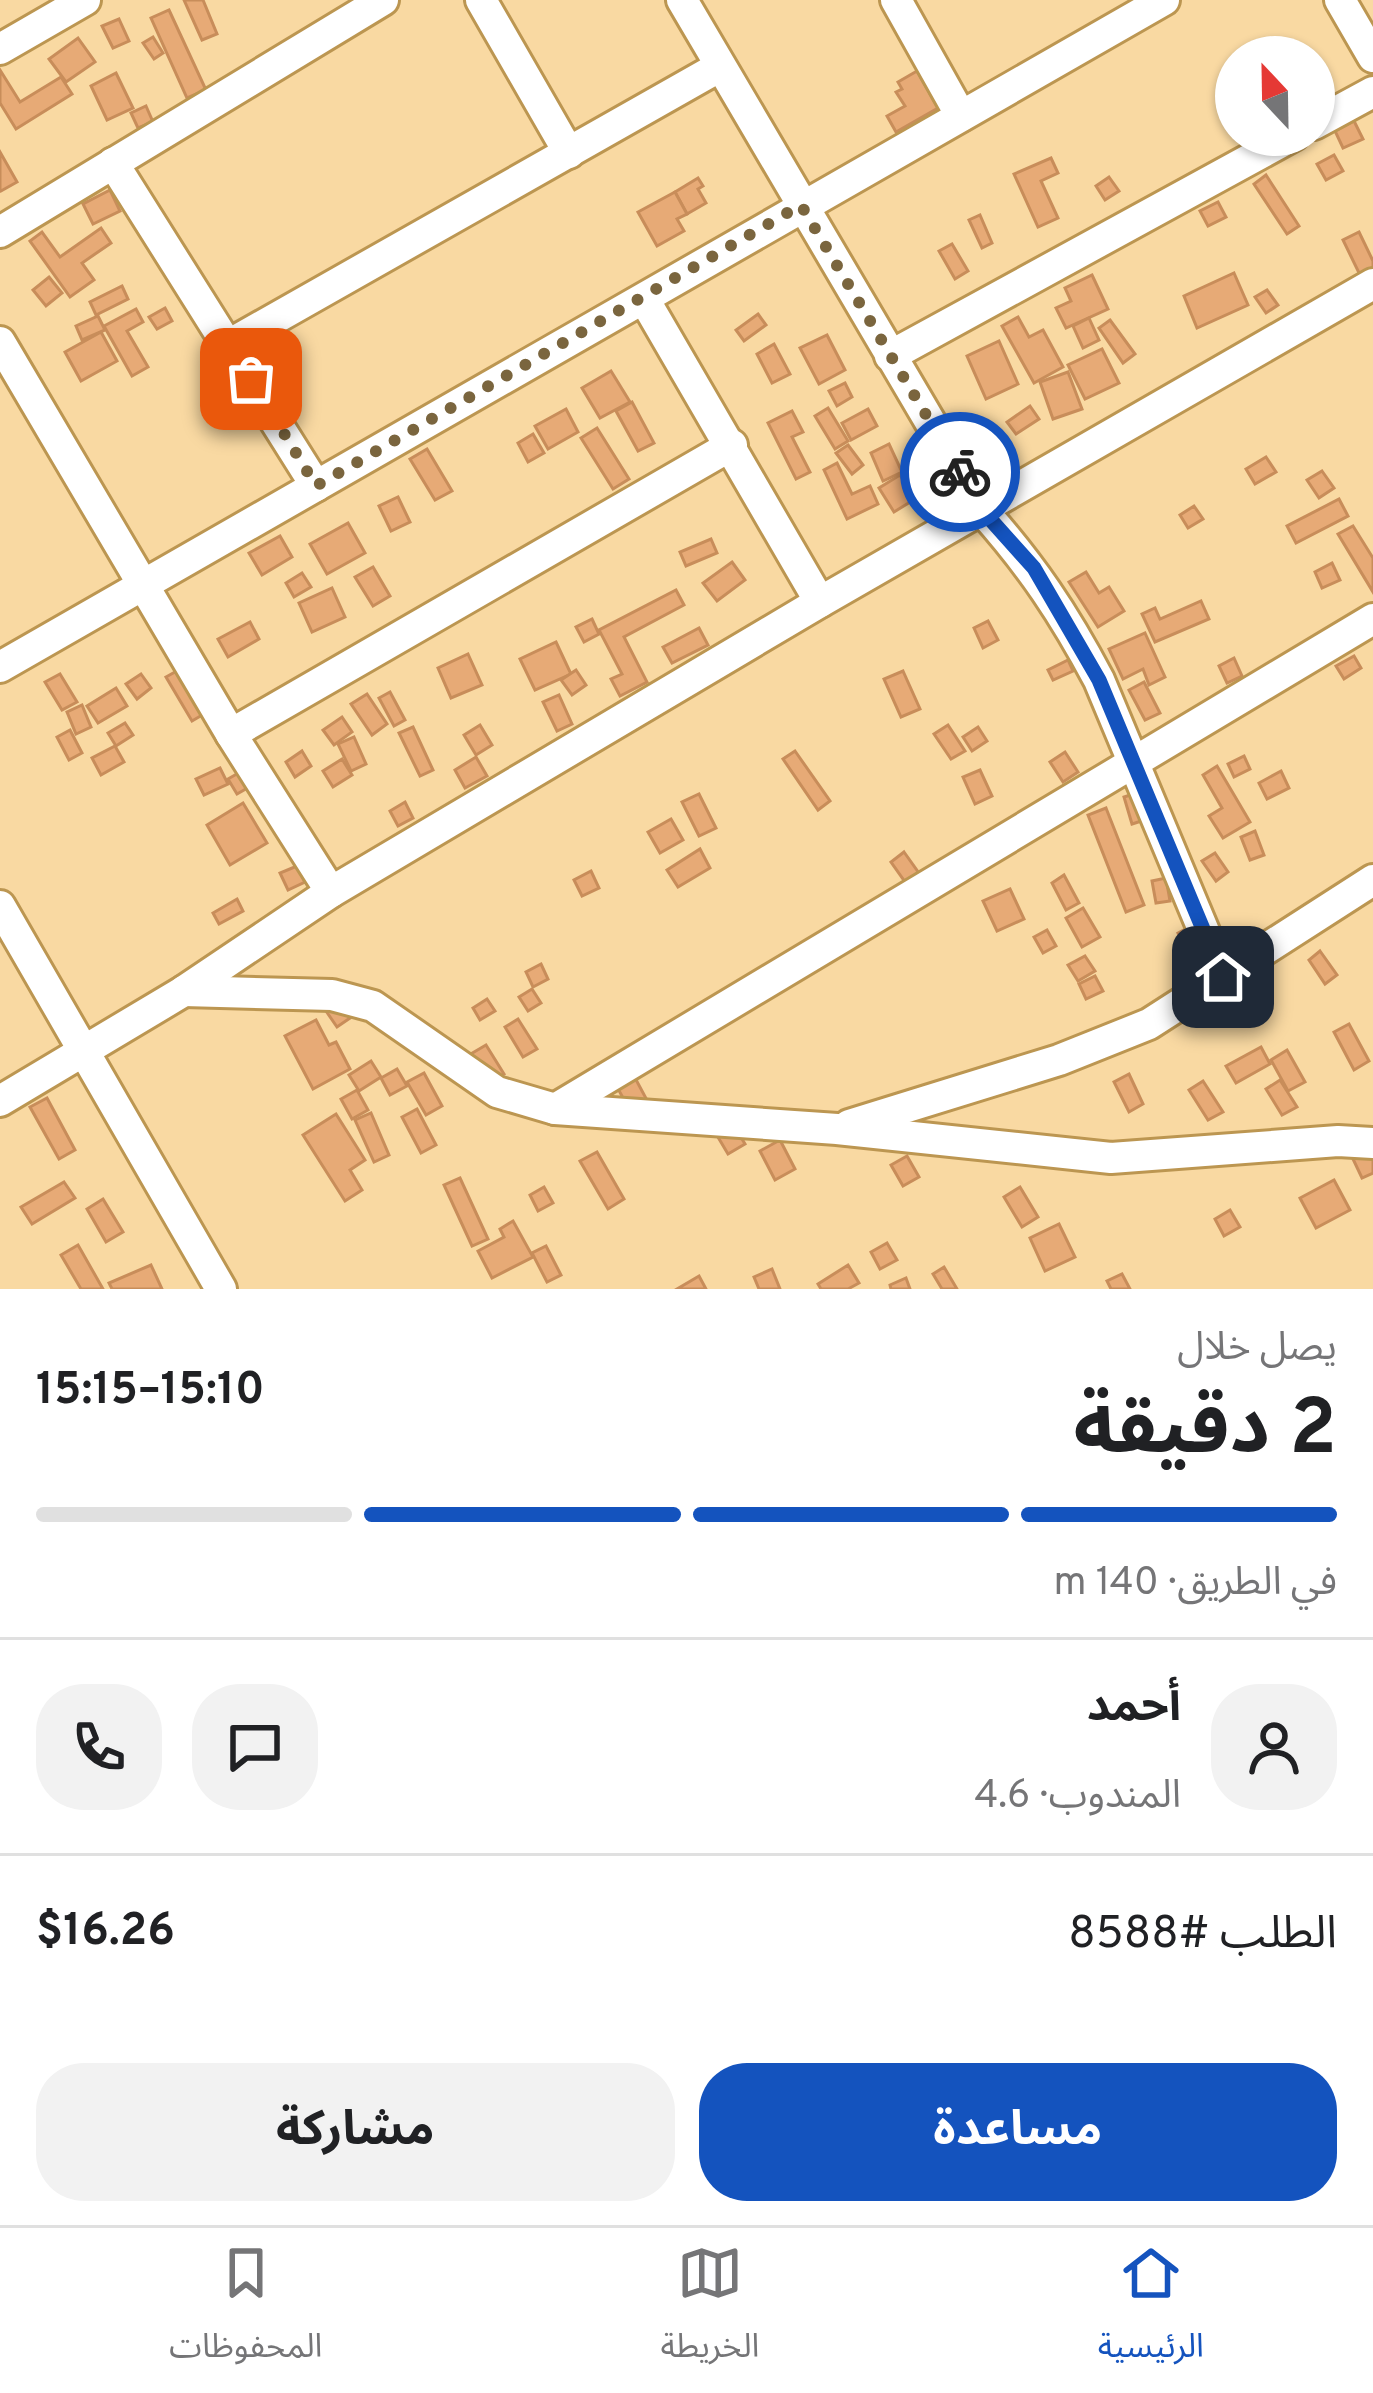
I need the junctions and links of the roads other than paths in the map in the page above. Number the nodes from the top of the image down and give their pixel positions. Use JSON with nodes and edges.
{"nodes":[{"id":1,"x":85,"y":0,"type":"edge"},
{"id":2,"x":383,"y":0,"type":"edge"},
{"id":3,"x":482,"y":0,"type":"edge"},
{"id":4,"x":682,"y":0,"type":"edge"},
{"id":5,"x":896,"y":0,"type":"edge"},
{"id":6,"x":1165,"y":0,"type":"edge"},
{"id":7,"x":1340,"y":0,"type":"edge"},
{"id":8,"x":43,"y":10,"type":"edge"},
{"id":9,"x":0,"y":50,"type":"edge"},
{"id":10,"x":1373,"y":57,"type":"edge"},
{"id":11,"x":719,"y":67,"type":"junction"},
{"id":12,"x":1373,"y":92,"type":"edge"},
{"id":13,"x":1335,"y":113,"type":"edge"},
{"id":14,"x":961,"y":116,"type":"junction"},
{"id":15,"x":569,"y":154,"type":"junction"},
{"id":16,"x":1256,"y":156,"type":"edge"},
{"id":17,"x":113,"y":163,"type":"junction"},
{"id":18,"x":801,"y":205,"type":"junction"},
{"id":19,"x":0,"y":232,"type":"edge"},
{"id":20,"x":1373,"y":284,"type":"edge"},
{"id":21,"x":644,"y":299,"type":"junction"},
{"id":22,"x":0,"y":343,"type":"edge"},
{"id":23,"x":230,"y":344,"type":"junction"},
{"id":24,"x":890,"y":356,"type":"junction"},
{"id":25,"x":731,"y":446,"type":"junction"},
{"id":26,"x":316,"y":486,"type":"junction"},
{"id":27,"x":982,"y":510,"type":"junction"},
{"id":28,"x":145,"y":587,"type":"junction"},
{"id":29,"x":820,"y":602,"type":"junction"},
{"id":30,"x":1373,"y":619,"type":"edge"},
{"id":31,"x":0,"y":668,"type":"edge"},
{"id":32,"x":231,"y":734,"type":"junction"},
{"id":33,"x":1131,"y":763,"type":"junction"},
{"id":34,"x":1373,"y":880,"type":"edge"},
{"id":35,"x":331,"y":892,"type":"junction"},
{"id":36,"x":0,"y":907,"type":"edge"},
{"id":37,"x":1223,"y":977,"type":"junction"},
{"id":38,"x":184,"y":992,"type":"junction"},
{"id":39,"x":82,"y":1050,"type":"junction"},
{"id":40,"x":0,"y":1101,"type":"edge"},
{"id":41,"x":555,"y":1109,"type":"junction"},
{"id":42,"x":837,"y":1129,"type":"junction"},
{"id":43,"x":1373,"y":1143,"type":"edge"},
{"id":44,"x":221,"y":1289,"type":"edge"}],
"edges":[{"from":1,"to":8,"type":"street"},
{"from":2,"to":17,"type":"street"},
{"from":3,"to":15,"type":"street"},
{"from":4,"to":11,"type":"street"},
{"from":5,"to":14,"type":"street"},
{"from":6,"to":14,"type":"street"},
{"from":7,"to":10,"type":"street"},
{"from":8,"to":9,"type":"street"},
{"from":11,"to":15,"type":"street"},
{"from":11,"to":18,"type":"street"},
{"from":12,"to":13,"type":"street"},
{"from":14,"to":18,"type":"street"},
{"from":15,"to":23,"type":"street"},
{"from":16,"to":24,"type":"street"},
{"from":17,"to":19,"type":"street"},
{"from":17,"to":23,"type":"street"},
{"from":18,"to":21,"type":"street"},
{"from":18,"to":24,"type":"street"},
{"from":20,"to":27,"type":"street"},
{"from":21,"to":25,"type":"street"},
{"from":21,"to":26,"type":"street"},
{"from":22,"to":28,"type":"street"},
{"from":23,"to":26,"type":"street"},
{"from":24,"to":27,"type":"street"},
{"from":25,"to":29,"type":"street"},
{"from":25,"to":32,"type":"street"},
{"from":26,"to":28,"type":"street"},
{"from":27,"to":29,"type":"street"},
{"from":27,"to":33,"type":"street"},
{"from":28,"to":31,"type":"street"},
{"from":28,"to":32,"type":"street"},
{"from":29,"to":35,"type":"street"},
{"from":30,"to":33,"type":"street"},
{"from":32,"to":35,"type":"street"},
{"from":33,"to":37,"type":"street"},
{"from":33,"to":41,"type":"street"},
{"from":34,"to":37,"type":"street"},
{"from":35,"to":38,"type":"street"},
{"from":36,"to":39,"type":"street"},
{"from":37,"to":42,"type":"street"},
{"from":38,"to":39,"type":"street"},
{"from":38,"to":41,"type":"street"},
{"from":39,"to":40,"type":"street"},
{"from":39,"to":44,"type":"street"},
{"from":41,"to":42,"type":"street"},
{"from":42,"to":43,"type":"street"}]}
